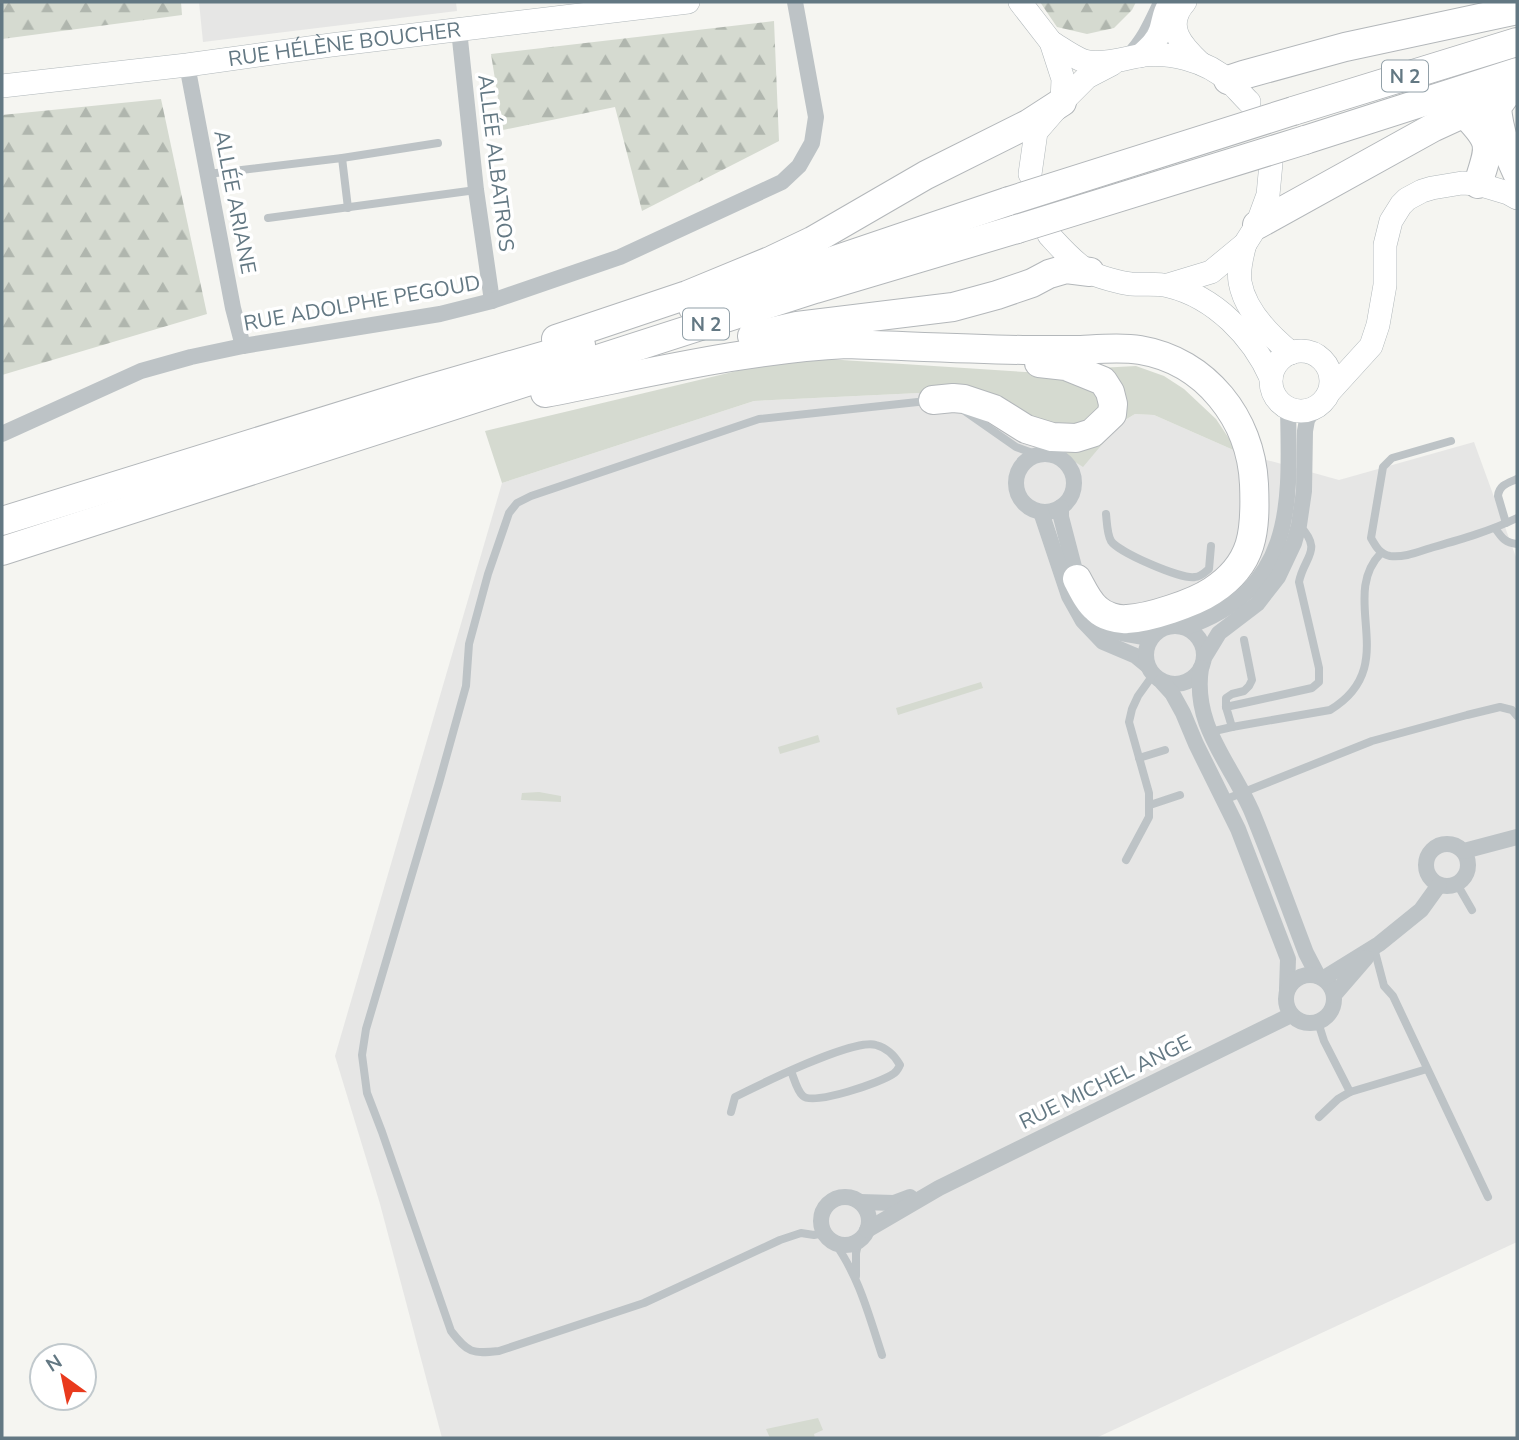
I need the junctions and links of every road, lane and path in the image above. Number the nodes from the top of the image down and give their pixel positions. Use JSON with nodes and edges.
{"nodes":[{"id":1,"x":688,"y":2,"type":"edge"},
{"id":2,"x":795,"y":2,"type":"edge"},
{"id":3,"x":1020,"y":2,"type":"edge"},
{"id":4,"x":1157,"y":2,"type":"edge"},
{"id":5,"x":1171,"y":2,"type":"edge"},
{"id":6,"x":1185,"y":2,"type":"edge"},
{"id":7,"x":1517,"y":10,"type":"edge"},
{"id":8,"x":459,"y":30,"type":"junction"},
{"id":9,"x":1051,"y":42,"type":"junction"},
{"id":10,"x":1517,"y":42,"type":"edge"},
{"id":11,"x":1140,"y":56,"type":"junction"},
{"id":12,"x":1118,"y":61,"type":"junction"},
{"id":13,"x":1200,"y":63,"type":"junction"},
{"id":14,"x":187,"y":65,"type":"junction"},
{"id":15,"x":1228,"y":80,"type":"junction"},
{"id":16,"x":1514,"y":85,"type":"edge"},
{"id":17,"x":2,"y":86,"type":"edge"},
{"id":18,"x":1062,"y":102,"type":"junction"},
{"id":19,"x":1249,"y":102,"type":"dead end"},
{"id":20,"x":1464,"y":113,"type":"junction"},
{"id":21,"x":438,"y":143,"type":"dead end"},
{"id":22,"x":342,"y":158,"type":"junction"},
{"id":23,"x":1271,"y":163,"type":"dead end"},
{"id":24,"x":1517,"y":173,"type":"edge"},
{"id":25,"x":208,"y":174,"type":"junction"},
{"id":26,"x":1030,"y":174,"type":"dead end"},
{"id":27,"x":1478,"y":184,"type":"junction"},
{"id":28,"x":476,"y":190,"type":"junction"},
{"id":29,"x":1517,"y":198,"type":"edge"},
{"id":30,"x":348,"y":208,"type":"junction"},
{"id":31,"x":268,"y":218,"type":"dead end"},
{"id":32,"x":1251,"y":234,"type":"junction"},
{"id":33,"x":1049,"y":235,"type":"dead end"},
{"id":34,"x":1090,"y":272,"type":"junction"},
{"id":35,"x":1168,"y":285,"type":"junction"},
{"id":36,"x":492,"y":301,"type":"junction"},
{"id":37,"x":1378,"y":325,"type":"junction"},
{"id":38,"x":243,"y":346,"type":"junction"},
{"id":39,"x":964,"y":349,"type":"junction"},
{"id":40,"x":1291,"y":353,"type":"junction"},
{"id":41,"x":1318,"y":356,"type":"junction"},
{"id":42,"x":1271,"y":378,"type":"junction"},
{"id":43,"x":1331,"y":390,"type":"junction"},
{"id":44,"x":421,"y":391,"type":"junction"},
{"id":45,"x":545,"y":393,"type":"junction"},
{"id":46,"x":933,"y":400,"type":"junction"},
{"id":47,"x":1288,"y":409,"type":"junction"},
{"id":48,"x":1314,"y":409,"type":"junction"},
{"id":49,"x":395,"y":424,"type":"junction"},
{"id":50,"x":2,"y":434,"type":"edge"},
{"id":51,"x":1451,"y":441,"type":"dead end"},
{"id":52,"x":1038,"y":455,"type":"junction"},
{"id":53,"x":1517,"y":479,"type":"edge"},
{"id":54,"x":1061,"y":507,"type":"junction"},
{"id":55,"x":1041,"y":512,"type":"junction"},
{"id":56,"x":1105,"y":514,"type":"dead end"},
{"id":57,"x":1517,"y":518,"type":"edge"},
{"id":58,"x":2,"y":521,"type":"edge"},
{"id":59,"x":1506,"y":523,"type":"junction"},
{"id":60,"x":1299,"y":525,"type":"junction"},
{"id":61,"x":1495,"y":528,"type":"junction"},
{"id":62,"x":1517,"y":544,"type":"edge"},
{"id":63,"x":1211,"y":546,"type":"dead end"},
{"id":64,"x":2,"y":551,"type":"edge"},
{"id":65,"x":1381,"y":553,"type":"junction"},
{"id":66,"x":1077,"y":579,"type":"junction"},
{"id":67,"x":1186,"y":627,"type":"junction"},
{"id":68,"x":1151,"y":638,"type":"junction"},
{"id":69,"x":1244,"y":640,"type":"dead end"},
{"id":70,"x":1203,"y":662,"type":"junction"},
{"id":71,"x":1154,"y":674,"type":"junction"},
{"id":72,"x":1226,"y":706,"type":"junction"},
{"id":73,"x":1517,"y":716,"type":"edge"},
{"id":74,"x":1233,"y":727,"type":"junction"},
{"id":75,"x":1201,"y":734,"type":"junction"},
{"id":76,"x":1165,"y":750,"type":"dead end"},
{"id":77,"x":1139,"y":758,"type":"junction"},
{"id":78,"x":1243,"y":792,"type":"junction"},
{"id":79,"x":1180,"y":795,"type":"dead end"},
{"id":80,"x":1224,"y":800,"type":"junction"},
{"id":81,"x":1150,"y":805,"type":"junction"},
{"id":82,"x":1514,"y":838,"type":"edge"},
{"id":83,"x":1466,"y":859,"type":"junction"},
{"id":84,"x":1126,"y":860,"type":"dead end"},
{"id":85,"x":1426,"y":870,"type":"junction"},
{"id":86,"x":1457,"y":884,"type":"junction"},
{"id":87,"x":1439,"y":885,"type":"junction"},
{"id":88,"x":1472,"y":910,"type":"dead end"},
{"id":89,"x":1410,"y":918,"type":"junction"},
{"id":90,"x":1374,"y":948,"type":"junction"},
{"id":91,"x":1321,"y":977,"type":"junction"},
{"id":92,"x":1287,"y":989,"type":"junction"},
{"id":93,"x":1334,"y":995,"type":"junction"},
{"id":94,"x":1291,"y":1015,"type":"junction"},
{"id":95,"x":1318,"y":1022,"type":"junction"},
{"id":96,"x":1426,"y":1069,"type":"junction"},
{"id":97,"x":791,"y":1071,"type":"junction"},
{"id":98,"x":1350,"y":1093,"type":"junction"},
{"id":99,"x":731,"y":1112,"type":"dead end"},
{"id":100,"x":1319,"y":1117,"type":"dead end"},
{"id":101,"x":939,"y":1188,"type":"junction"},
{"id":102,"x":1488,"y":1197,"type":"dead end"},
{"id":103,"x":860,"y":1202,"type":"junction"},
{"id":104,"x":863,"y":1235,"type":"junction"},
{"id":105,"x":829,"y":1238,"type":"junction"},
{"id":106,"x":856,"y":1279,"type":"junction"},
{"id":107,"x":882,"y":1355,"type":"dead end"}],
"edges":[{"from":1,"to":8,"type":"main road","name":"RUE HÉLÈNE BOUCHER"},
{"from":2,"to":36,"type":"street","name":"RUE ADOLPHE PEGOUD"},
{"from":3,"to":9,"type":"main road"},
{"from":4,"to":12,"type":"lane"},
{"from":5,"to":11,"type":"main road"},
{"from":6,"to":13,"type":"main road"},
{"from":7,"to":15,"type":"highway"},
{"from":8,"to":14,"type":"main road","name":"RUE HÉLÈNE BOUCHER"},
{"from":8,"to":28,"type":"street","name":"ALLÉE ALBATROS"},
{"from":9,"to":12,"type":"main road"},
{"from":9,"to":18,"type":"main road"},
{"from":10,"to":44,"type":"highway","number":"N 2","bridge":true},
{"from":11,"to":12,"type":"main road"},
{"from":11,"to":13,"type":"main road"},
{"from":12,"to":18,"type":"main road"},
{"from":13,"to":15,"type":"main road"},
{"from":14,"to":17,"type":"main road","name":"RUE HÉLÈNE BOUCHER"},
{"from":14,"to":25,"type":"street","name":"ALLÉE ARIANE"},
{"from":15,"to":19,"type":"main road"},
{"from":16,"to":20,"type":"highway"},
{"from":16,"to":24,"type":"highway"},
{"from":16,"to":49,"type":"highway","number":"N 2","bridge":true},
{"from":18,"to":26,"type":"main road"},
{"from":18,"to":44,"type":"highway"},
{"from":20,"to":27,"type":"highway"},
{"from":20,"to":32,"type":"highway"},
{"from":21,"to":22,"type":"lane"},
{"from":22,"to":25,"type":"lane"},
{"from":22,"to":30,"type":"lane"},
{"from":23,"to":32,"type":"main road"},
{"from":25,"to":38,"type":"street","name":"ALLÉE ARIANE"},
{"from":27,"to":29,"type":"main road"},
{"from":27,"to":37,"type":"main road"},
{"from":28,"to":30,"type":"lane"},
{"from":28,"to":36,"type":"street","name":"ALLÉE ALBATROS"},
{"from":30,"to":31,"type":"lane"},
{"from":32,"to":35,"type":"main road"},
{"from":32,"to":40,"type":"main road"},
{"from":33,"to":34,"type":"main road"},
{"from":34,"to":35,"type":"main road"},
{"from":34,"to":45,"type":"highway"},
{"from":35,"to":42,"type":"main road"},
{"from":36,"to":38,"type":"street","name":"RUE ADOLPHE PEGOUD"},
{"from":37,"to":41,"type":"main road"},
{"from":37,"to":43,"type":"main road"},
{"from":38,"to":50,"type":"street","name":"RUE ADOLPHE PEGOUD"},
{"from":39,"to":45,"type":"highway"},
{"from":39,"to":46,"type":"highway"},
{"from":39,"to":66,"type":"highway"},
{"from":40,"to":41,"type":"main road"},
{"from":40,"to":42,"type":"main road"},
{"from":41,"to":43,"type":"main road"},
{"from":42,"to":47,"type":"main road"},
{"from":43,"to":48,"type":"main road"},
{"from":44,"to":58,"type":"highway","number":"N 2"},
{"from":45,"to":49,"type":"highway"},
{"from":46,"to":52,"type":"lane"},
{"from":46,"to":105,"type":"lane"},
{"from":47,"to":48,"type":"main road"},
{"from":47,"to":67,"type":"street"},
{"from":48,"to":60,"type":"street"},
{"from":49,"to":64,"type":"highway","number":"N 2"},
{"from":51,"to":65,"type":"lane"},
{"from":52,"to":54,"type":"street"},
{"from":52,"to":55,"type":"street"},
{"from":53,"to":59,"type":"lane"},
{"from":54,"to":55,"type":"street"},
{"from":54,"to":66,"type":"street"},
{"from":55,"to":71,"type":"street"},
{"from":56,"to":63,"type":"lane"},
{"from":57,"to":59,"type":"lane"},
{"from":59,"to":61,"type":"lane"},
{"from":60,"to":70,"type":"street"},
{"from":60,"to":72,"type":"lane"},
{"from":61,"to":62,"type":"lane"},
{"from":61,"to":65,"type":"lane"},
{"from":65,"to":74,"type":"lane"},
{"from":66,"to":68,"type":"street"},
{"from":67,"to":68,"type":"street"},
{"from":67,"to":70,"type":"street"},
{"from":68,"to":71,"type":"street"},
{"from":69,"to":72,"type":"lane"},
{"from":70,"to":71,"type":"street"},
{"from":70,"to":75,"type":"street"},
{"from":71,"to":75,"type":"street"},
{"from":71,"to":77,"type":"lane"},
{"from":72,"to":74,"type":"lane"},
{"from":73,"to":78,"type":"lane"},
{"from":74,"to":75,"type":"lane"},
{"from":75,"to":78,"type":"street"},
{"from":75,"to":80,"type":"street"},
{"from":76,"to":77,"type":"lane"},
{"from":77,"to":81,"type":"lane"},
{"from":78,"to":80,"type":"lane"},
{"from":78,"to":91,"type":"street"},
{"from":79,"to":81,"type":"lane"},
{"from":80,"to":92,"type":"street"},
{"from":81,"to":84,"type":"lane"},
{"from":82,"to":83,"type":"street"},
{"from":83,"to":85,"type":"street"},
{"from":83,"to":86,"type":"street"},
{"from":85,"to":87,"type":"street"},
{"from":85,"to":89,"type":"street"},
{"from":86,"to":87,"type":"street"},
{"from":86,"to":88,"type":"lane"},
{"from":87,"to":89,"type":"street"},
{"from":89,"to":90,"type":"street"},
{"from":90,"to":91,"type":"street"},
{"from":90,"to":93,"type":"street"},
{"from":90,"to":96,"type":"lane"},
{"from":91,"to":92,"type":"street"},
{"from":91,"to":93,"type":"street"},
{"from":92,"to":94,"type":"street"},
{"from":93,"to":95,"type":"street"},
{"from":94,"to":95,"type":"street"},
{"from":94,"to":101,"type":"street","name":"RUE MICHEL ANGE"},
{"from":95,"to":98,"type":"lane"},
{"from":96,"to":98,"type":"lane"},
{"from":96,"to":102,"type":"lane"},
{"from":97,"to":97,"type":"lane"},
{"from":97,"to":99,"type":"lane"},
{"from":98,"to":100,"type":"lane"},
{"from":101,"to":103,"type":"street","name":"RUE MICHEL ANGE"},
{"from":101,"to":104,"type":"street","name":"RUE MICHEL ANGE"},
{"from":103,"to":104,"type":"street"},
{"from":103,"to":105,"type":"street","name":"RUE MICHEL ANGE"},
{"from":104,"to":105,"type":"street","name":"RUE MICHEL ANGE"},
{"from":104,"to":106,"type":"lane"},
{"from":105,"to":106,"type":"lane"},
{"from":106,"to":107,"type":"lane"}]}
